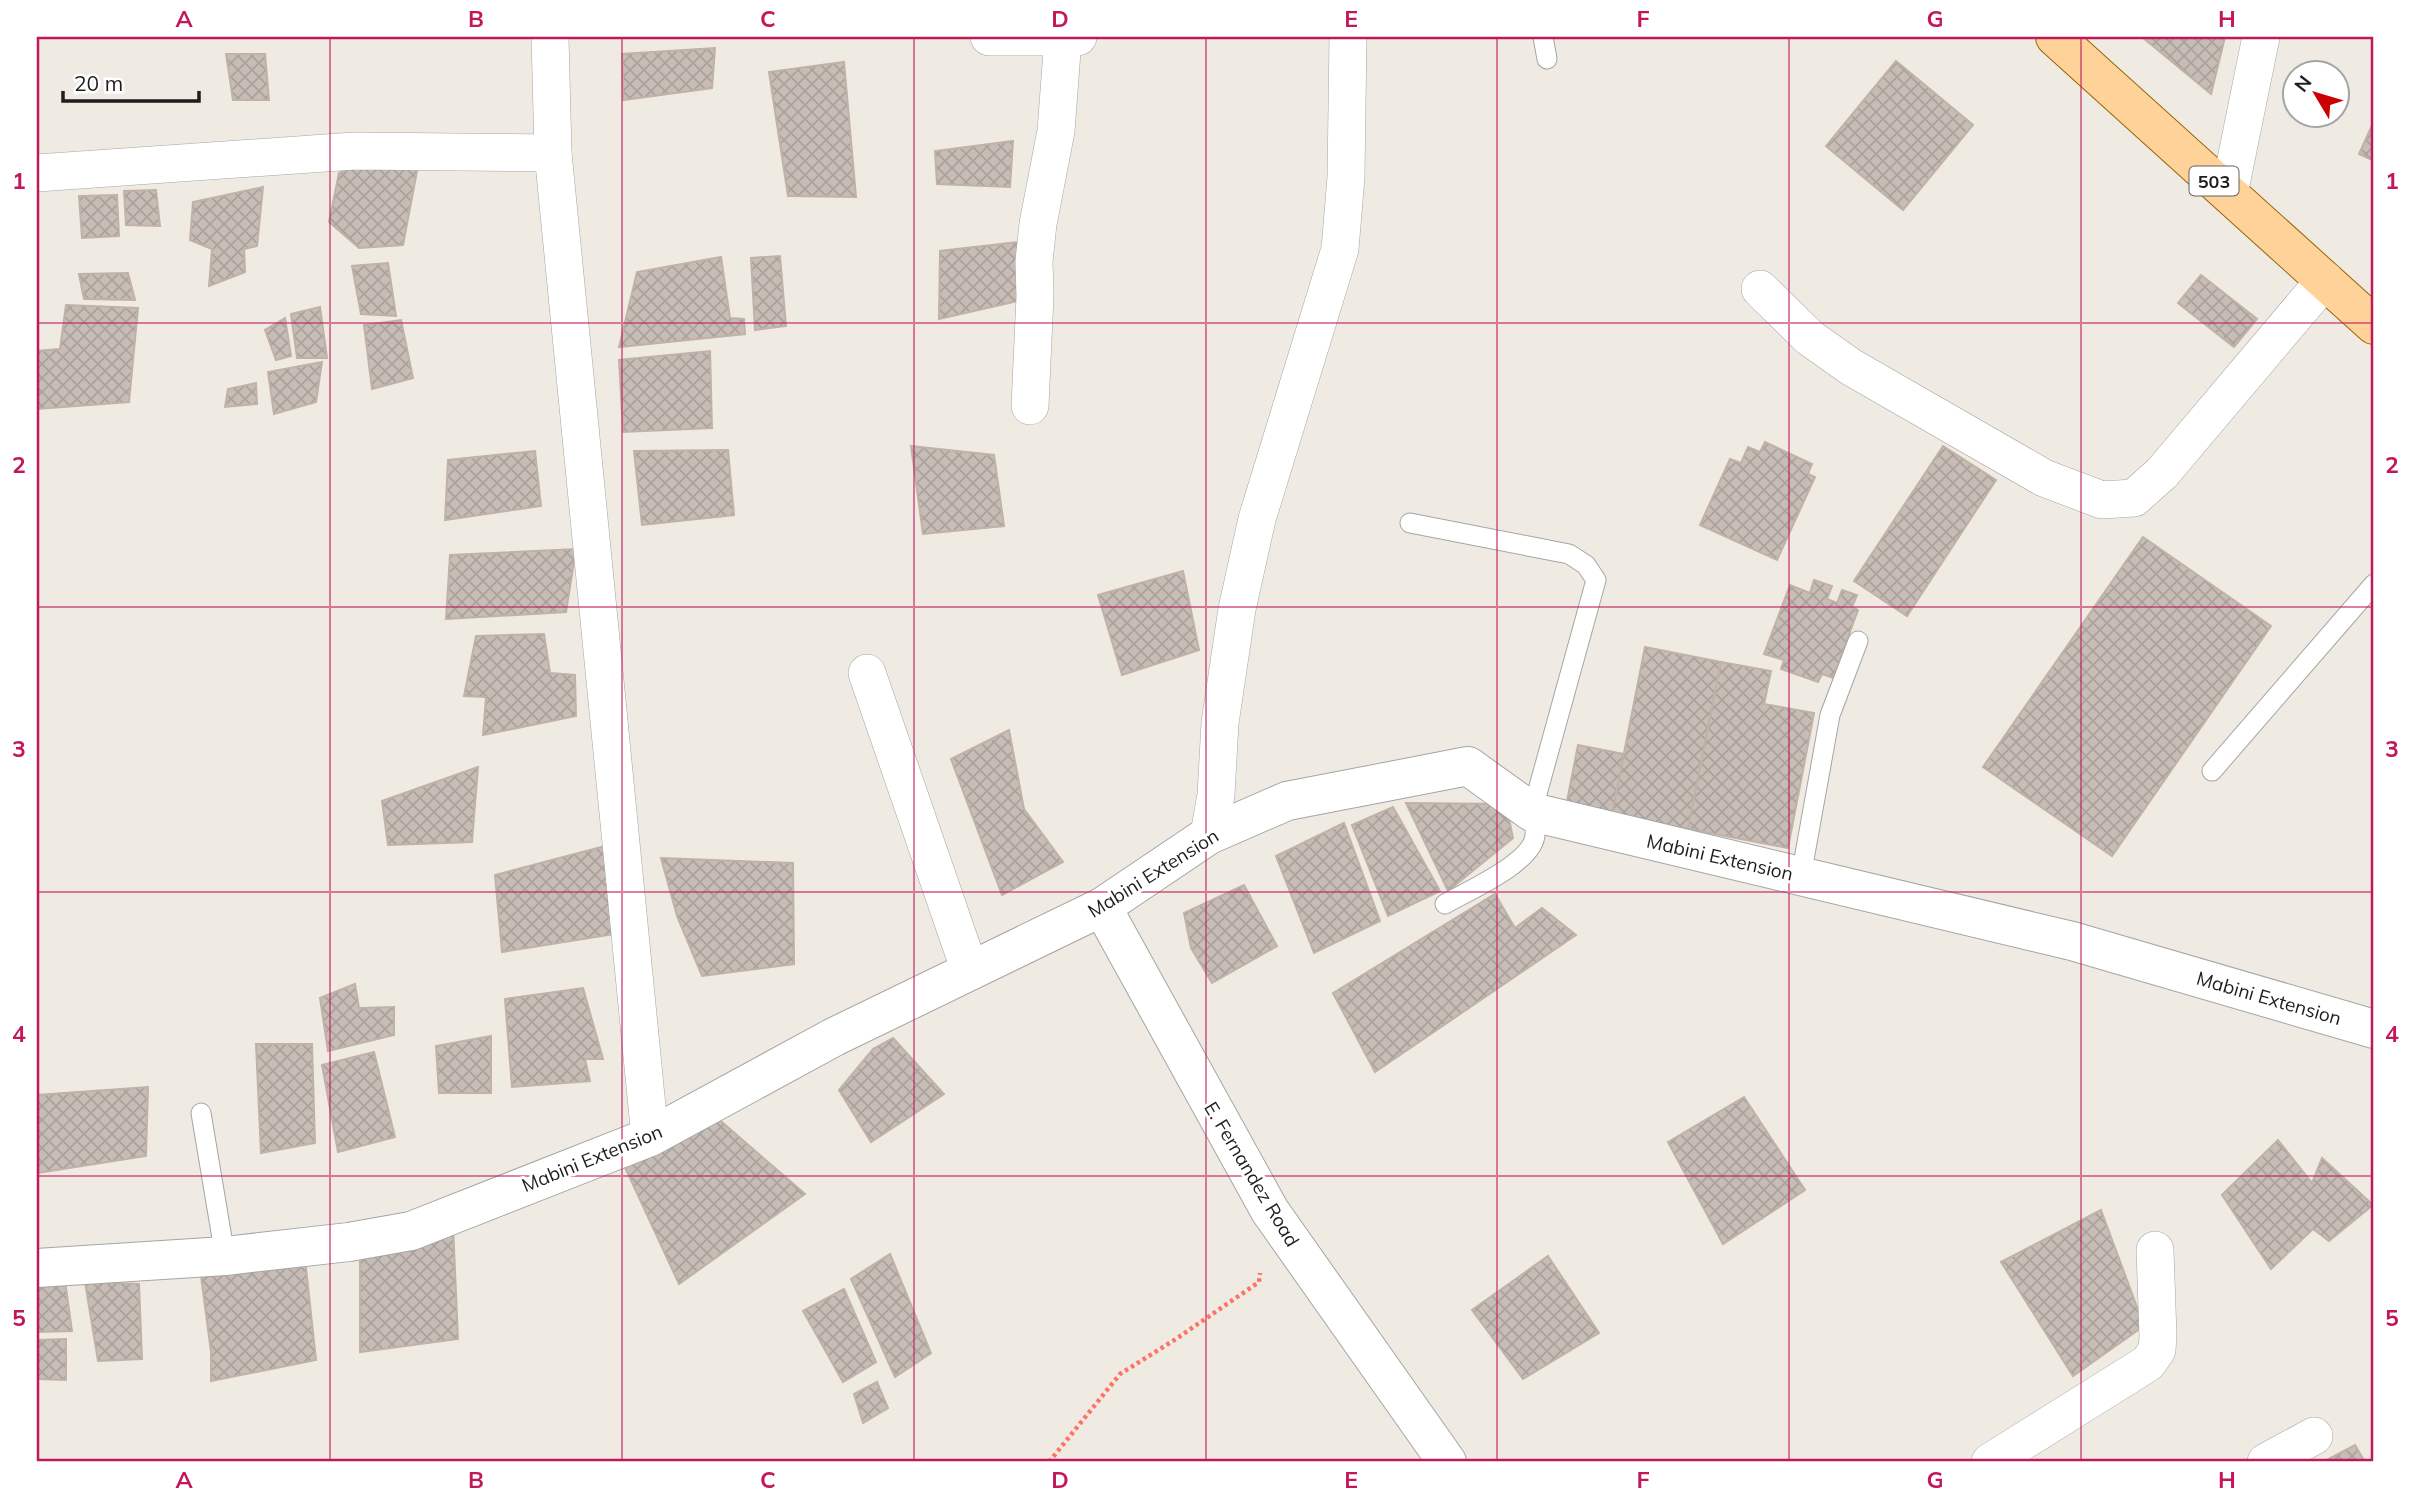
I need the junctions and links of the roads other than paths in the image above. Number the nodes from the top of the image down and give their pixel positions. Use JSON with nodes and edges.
{"nodes":[{"id":1,"x":550,"y":37,"type":"edge"},
{"id":2,"x":989,"y":37,"type":"edge"},
{"id":3,"x":1348,"y":37,"type":"edge"},
{"id":4,"x":1544,"y":37,"type":"edge"},
{"id":5,"x":2055,"y":37,"type":"edge"},
{"id":6,"x":2261,"y":37,"type":"edge"},
{"id":7,"x":1071,"y":38,"type":"edge"},
{"id":8,"x":1547,"y":59,"type":"dead end"},
{"id":9,"x":553,"y":153,"type":"junction"},
{"id":10,"x":37,"y":173,"type":"edge"},
{"id":11,"x":2229,"y":194,"type":"junction"},
{"id":12,"x":2325,"y":280,"type":"junction"},
{"id":13,"x":1760,"y":289,"type":"dead end"},
{"id":14,"x":2374,"y":325,"type":"edge"},
{"id":15,"x":1030,"y":406,"type":"dead end"},
{"id":16,"x":1410,"y":523,"type":"dead end"},
{"id":17,"x":2374,"y":584,"type":"edge"},
{"id":18,"x":1858,"y":641,"type":"dead end"},
{"id":19,"x":867,"y":673,"type":"dead end"},
{"id":20,"x":2212,"y":771,"type":"dead end"},
{"id":21,"x":1532,"y":812,"type":"junction"},
{"id":22,"x":1209,"y":835,"type":"junction"},
{"id":23,"x":1801,"y":876,"type":"junction"},
{"id":24,"x":1445,"y":904,"type":"dead end"},
{"id":25,"x":1102,"y":907,"type":"junction"},
{"id":26,"x":970,"y":971,"type":"junction"},
{"id":27,"x":2374,"y":1029,"type":"edge"},
{"id":28,"x":201,"y":1113,"type":"dead end"},
{"id":29,"x":650,"y":1137,"type":"junction"},
{"id":30,"x":2155,"y":1250,"type":"dead end"},
{"id":31,"x":225,"y":1256,"type":"junction"},
{"id":32,"x":37,"y":1268,"type":"edge"},
{"id":33,"x":2314,"y":1436,"type":"dead end"},
{"id":34,"x":1447,"y":1462,"type":"edge"},
{"id":35,"x":1990,"y":1462,"type":"edge"},
{"id":36,"x":2266,"y":1462,"type":"edge"}],
"edges":[{"from":1,"to":9,"type":"street"},
{"from":2,"to":7,"type":"street"},
{"from":3,"to":22,"type":"street"},
{"from":4,"to":8,"type":"lane"},
{"from":5,"to":11,"type":"main road","number":"503"},
{"from":6,"to":11,"type":"street"},
{"from":7,"to":15,"type":"street"},
{"from":9,"to":10,"type":"street"},
{"from":9,"to":29,"type":"street"},
{"from":11,"to":12,"type":"main road","number":"503"},
{"from":12,"to":13,"type":"street"},
{"from":12,"to":14,"type":"main road","number":"503"},
{"from":16,"to":21,"type":"lane"},
{"from":17,"to":20,"type":"lane"},
{"from":18,"to":23,"type":"lane"},
{"from":19,"to":26,"type":"street"},
{"from":21,"to":22,"type":"street","name":"Mabini Extension"},
{"from":21,"to":23,"type":"street","name":"Mabini Extension"},
{"from":21,"to":24,"type":"lane"},
{"from":22,"to":25,"type":"street","name":"Mabini Extension"},
{"from":23,"to":27,"type":"street","name":"Mabini Extension"},
{"from":25,"to":26,"type":"street","name":"Mabini Extension"},
{"from":25,"to":34,"type":"street","name":"E. Fernandez Road"},
{"from":26,"to":29,"type":"street","name":"Mabini Extension"},
{"from":28,"to":31,"type":"lane"},
{"from":29,"to":31,"type":"street","name":"Mabini Extension"},
{"from":30,"to":35,"type":"street"},
{"from":31,"to":32,"type":"street","name":"Mabini Extension"},
{"from":33,"to":36,"type":"street"}]}
